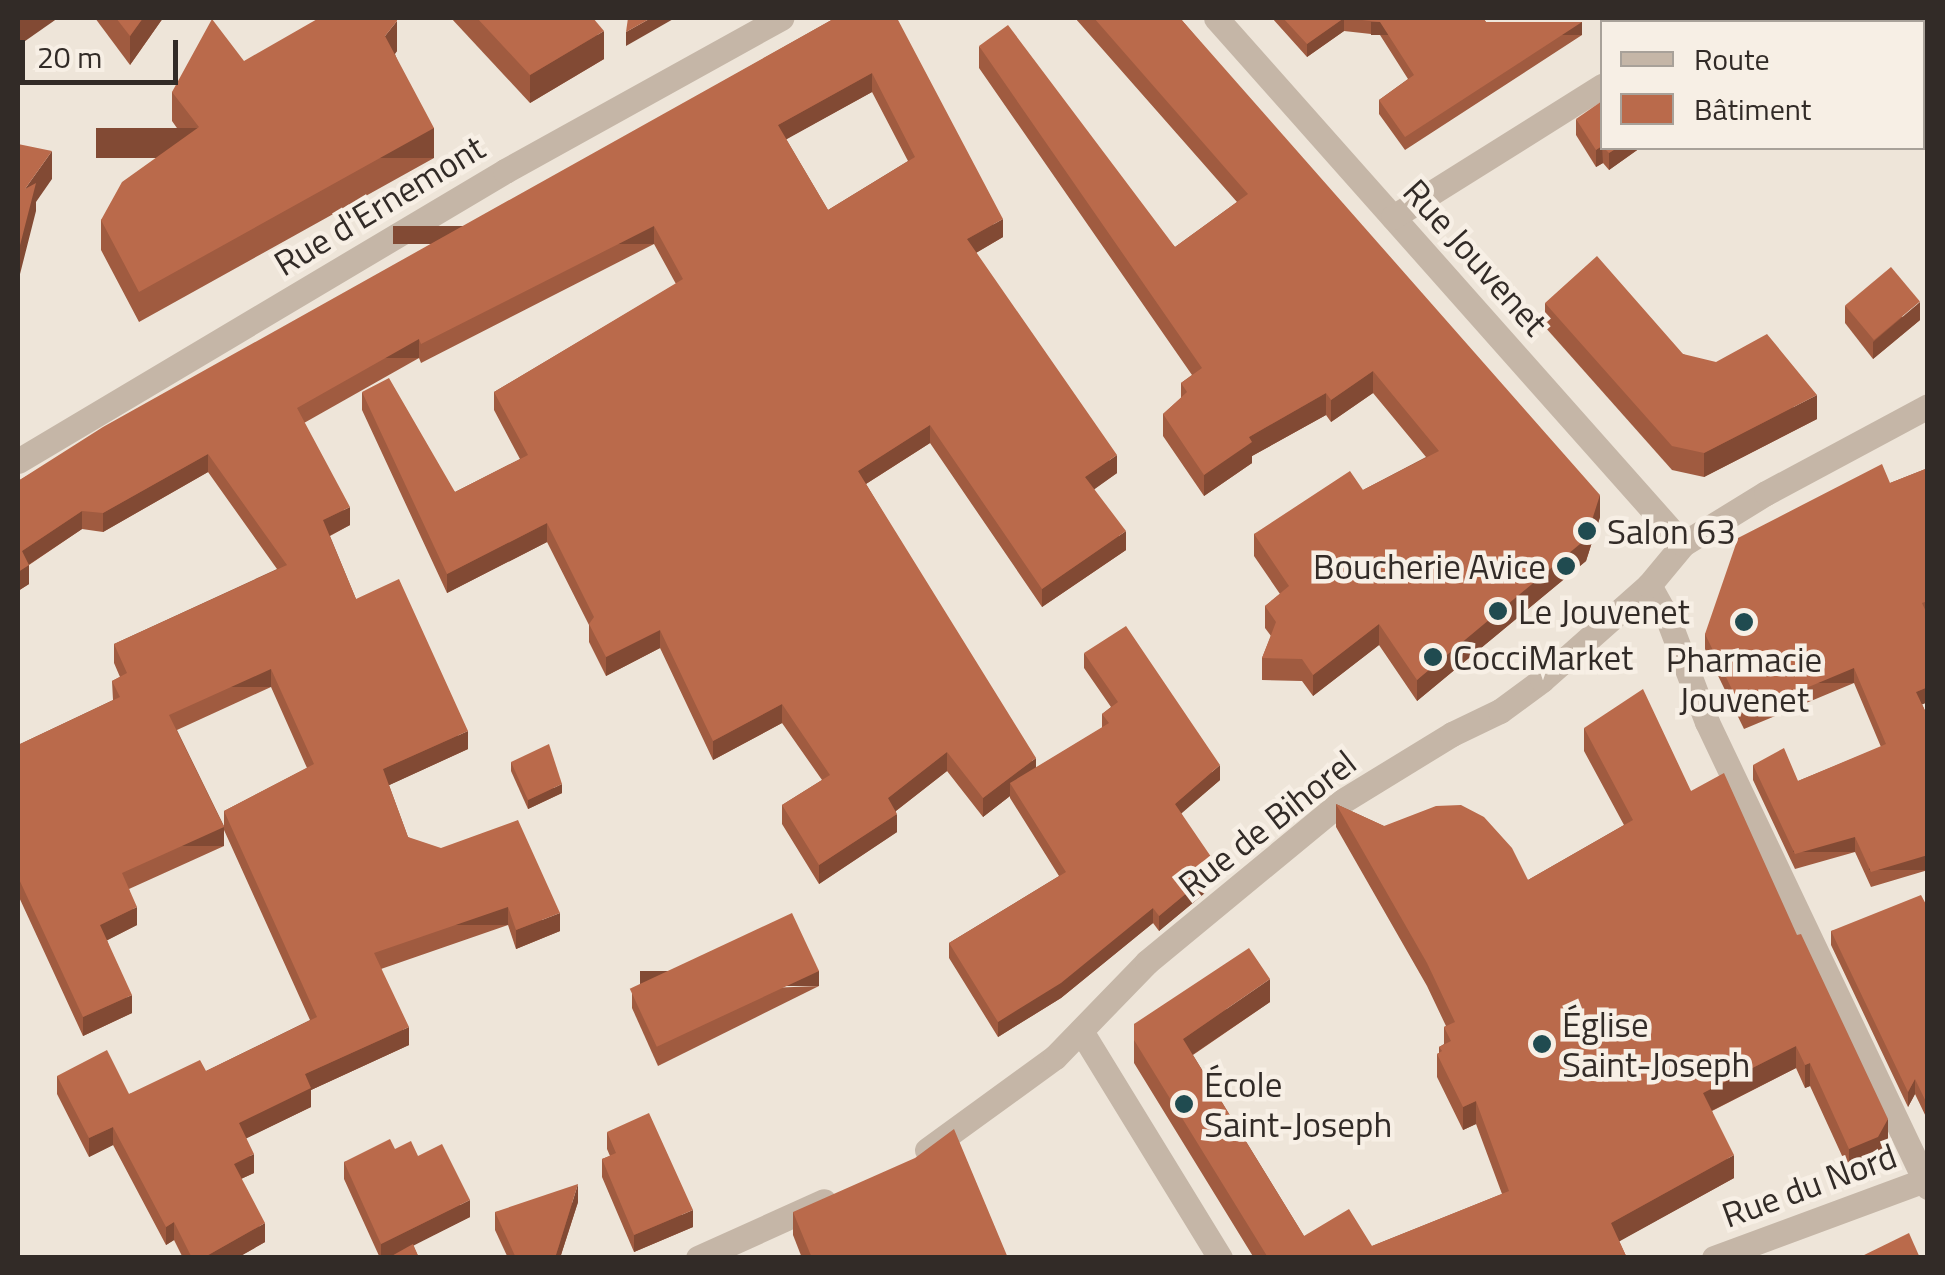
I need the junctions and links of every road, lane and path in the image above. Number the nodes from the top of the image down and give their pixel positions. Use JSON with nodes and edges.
{"nodes":[{"id":1,"x":781,"y":18,"type":"edge"},
{"id":2,"x":1216,"y":18,"type":"edge"},
{"id":3,"x":1600,"y":87,"type":"edge"},
{"id":4,"x":1394,"y":217,"type":"junction"},
{"id":5,"x":1928,"y":406,"type":"edge"},
{"id":6,"x":18,"y":461,"type":"edge"},
{"id":7,"x":1683,"y":544,"type":"junction"},
{"id":8,"x":1649,"y":585,"type":"junction"},
{"id":9,"x":1082,"y":1031,"type":"junction"},
{"id":10,"x":910,"y":1162,"type":"edge"},
{"id":11,"x":1926,"y":1182,"type":"edge"},
{"id":12,"x":839,"y":1194,"type":"edge"},
{"id":13,"x":698,"y":1258,"type":"edge"},
{"id":14,"x":1220,"y":1258,"type":"edge"},
{"id":15,"x":1714,"y":1258,"type":"edge"}],
"edges":[{"from":1,"to":6,"type":"street","name":"Rue d'Ernemont"},
{"from":2,"to":4,"type":"street","name":"Rue Jouvenet"},
{"from":3,"to":4,"type":"street"},
{"from":4,"to":7,"type":"street","name":"Rue Jouvenet"},
{"from":5,"to":7,"type":"street","name":"Rue de Bihorel"},
{"from":7,"to":8,"type":"street","name":"Rue de Bihorel"},
{"from":8,"to":9,"type":"street","name":"Rue de Bihorel"},
{"from":8,"to":11,"type":"street"},
{"from":9,"to":10,"type":"street","name":"Rue de Bihorel"},
{"from":9,"to":14,"type":"street"},
{"from":11,"to":15,"type":"street","name":"Rue du Nord"},
{"from":12,"to":13,"type":"street"}]}
